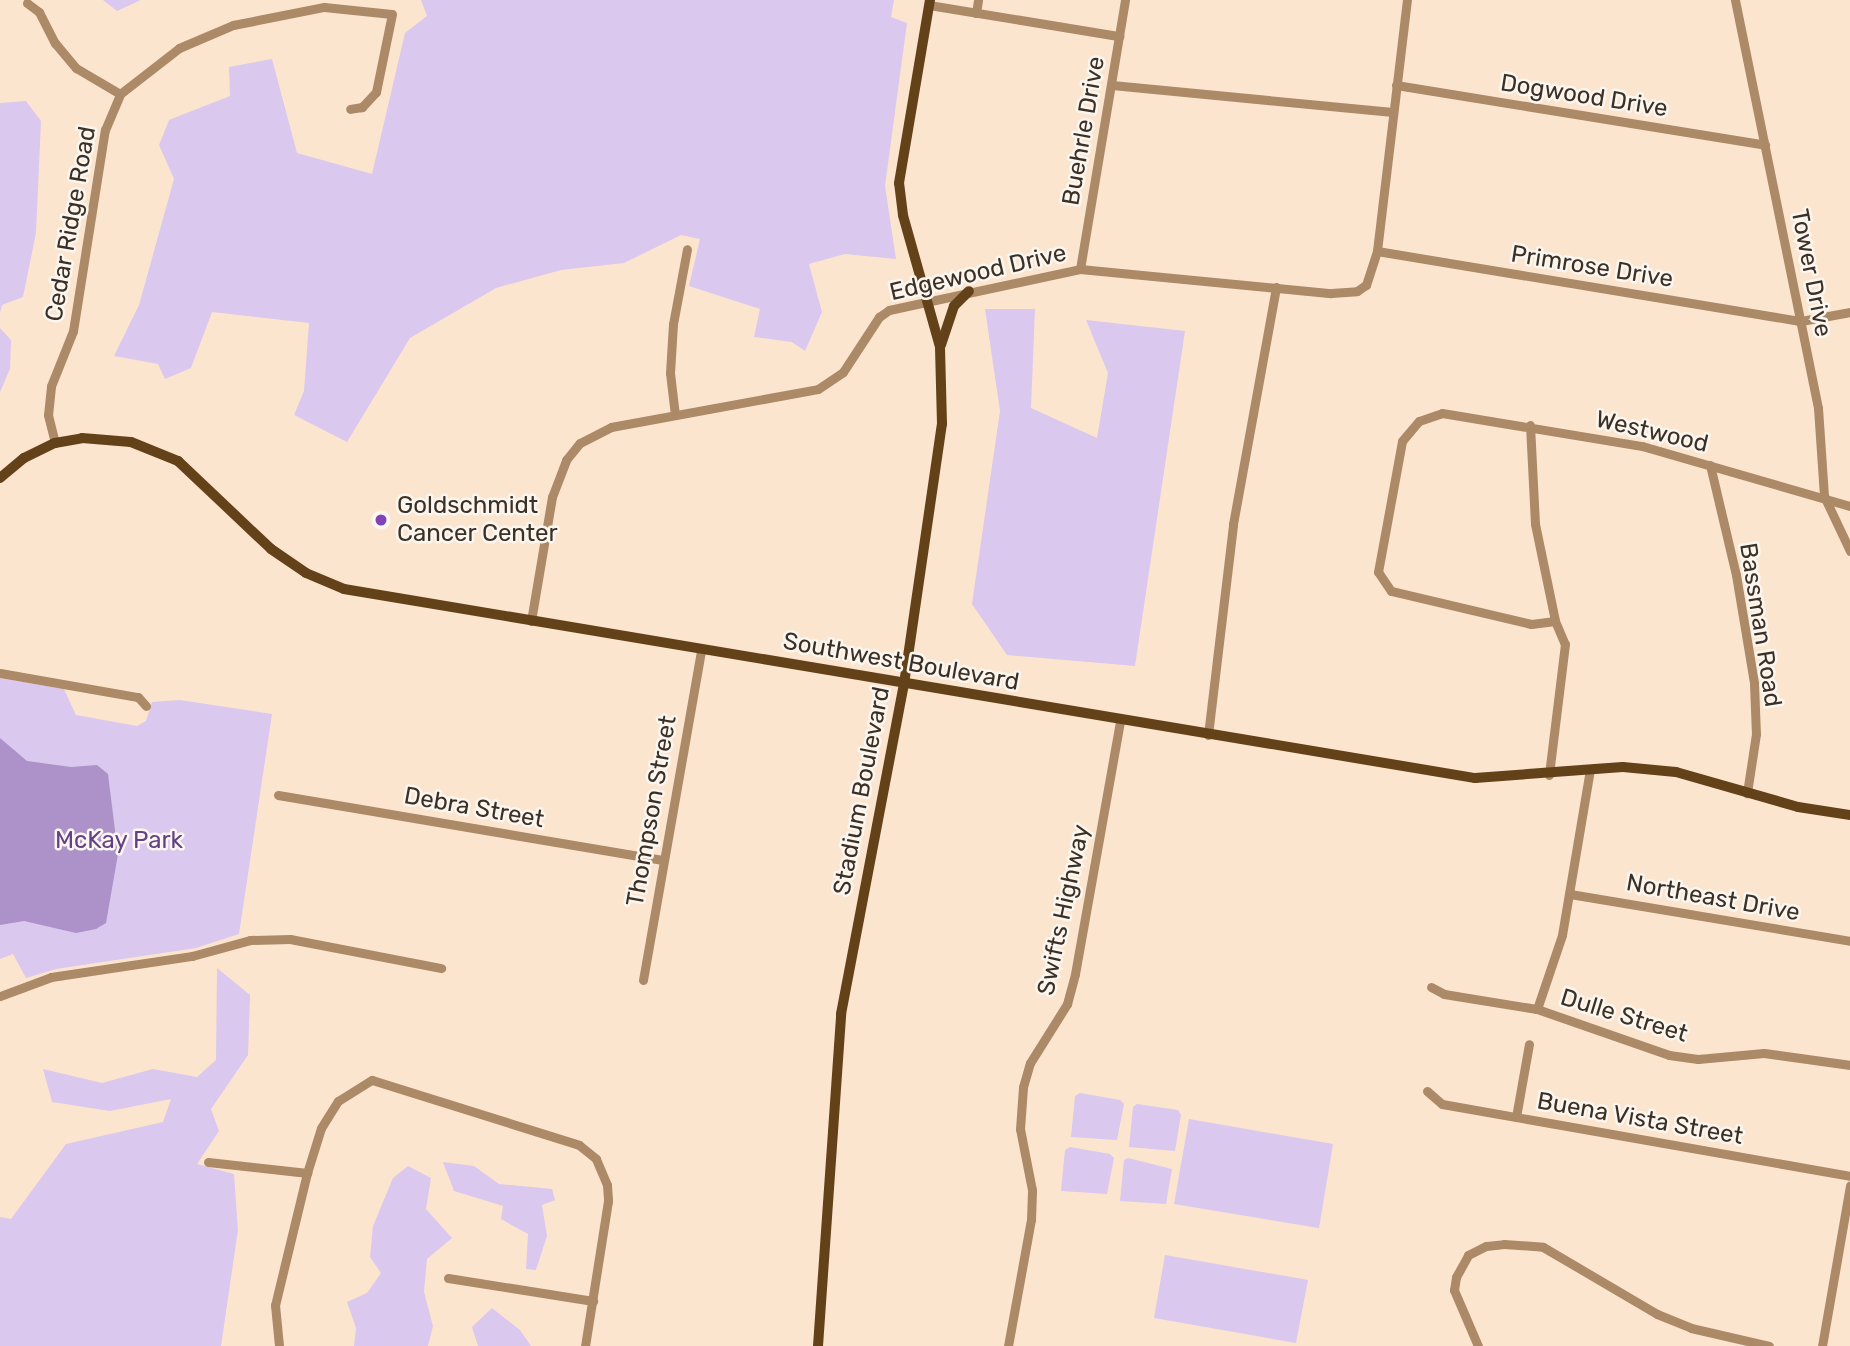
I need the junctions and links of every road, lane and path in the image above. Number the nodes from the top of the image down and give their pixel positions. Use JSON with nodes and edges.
{"nodes":[{"id":1,"x":978,"y":0,"type":"edge"},
{"id":2,"x":1125,"y":0,"type":"edge"},
{"id":3,"x":1407,"y":0,"type":"edge"},
{"id":4,"x":1735,"y":0,"type":"edge"},
{"id":5,"x":929,"y":2,"type":"edge"},
{"id":6,"x":27,"y":3,"type":"dead end"},
{"id":7,"x":976,"y":13,"type":"junction"},
{"id":8,"x":1119,"y":36,"type":"junction"},
{"id":9,"x":1112,"y":85,"type":"junction"},
{"id":10,"x":1396,"y":85,"type":"junction"},
{"id":11,"x":120,"y":94,"type":"junction"},
{"id":12,"x":350,"y":109,"type":"dead end"},
{"id":13,"x":1393,"y":112,"type":"junction"},
{"id":14,"x":1765,"y":145,"type":"junction"},
{"id":15,"x":687,"y":249,"type":"dead end"},
{"id":16,"x":1377,"y":251,"type":"junction"},
{"id":17,"x":1080,"y":269,"type":"junction"},
{"id":18,"x":1276,"y":287,"type":"junction"},
{"id":19,"x":969,"y":291,"type":"junction"},
{"id":20,"x":926,"y":301,"type":"junction"},
{"id":21,"x":1850,"y":312,"type":"edge"},
{"id":22,"x":1801,"y":321,"type":"junction"},
{"id":23,"x":940,"y":347,"type":"junction"},
{"id":24,"x":676,"y":415,"type":"junction"},
{"id":25,"x":1530,"y":425,"type":"junction"},
{"id":26,"x":55,"y":443,"type":"junction"},
{"id":27,"x":1710,"y":465,"type":"junction"},
{"id":28,"x":0,"y":478,"type":"edge"},
{"id":29,"x":1824,"y":496,"type":"junction"},
{"id":30,"x":1850,"y":506,"type":"edge"},
{"id":31,"x":1850,"y":551,"type":"edge"},
{"id":32,"x":531,"y":621,"type":"junction"},
{"id":33,"x":1555,"y":621,"type":"junction"},
{"id":34,"x":701,"y":650,"type":"junction"},
{"id":35,"x":0,"y":673,"type":"edge"},
{"id":36,"x":904,"y":684,"type":"junction"},
{"id":37,"x":146,"y":706,"type":"dead end"},
{"id":38,"x":1120,"y":721,"type":"junction"},
{"id":39,"x":1208,"y":735,"type":"junction"},
{"id":40,"x":1590,"y":770,"type":"junction"},
{"id":41,"x":1549,"y":775,"type":"junction"},
{"id":42,"x":1747,"y":793,"type":"junction"},
{"id":43,"x":278,"y":795,"type":"dead end"},
{"id":44,"x":1850,"y":815,"type":"edge"},
{"id":45,"x":663,"y":860,"type":"junction"},
{"id":46,"x":1570,"y":894,"type":"junction"},
{"id":47,"x":1850,"y":941,"type":"edge"},
{"id":48,"x":441,"y":968,"type":"dead end"},
{"id":49,"x":643,"y":979,"type":"dead end"},
{"id":50,"x":1432,"y":987,"type":"dead end"},
{"id":51,"x":0,"y":996,"type":"edge"},
{"id":52,"x":1536,"y":1009,"type":"junction"},
{"id":53,"x":1529,"y":1044,"type":"dead end"},
{"id":54,"x":1850,"y":1065,"type":"edge"},
{"id":55,"x":1427,"y":1091,"type":"dead end"},
{"id":56,"x":1516,"y":1117,"type":"junction"},
{"id":57,"x":208,"y":1163,"type":"dead end"},
{"id":58,"x":307,"y":1173,"type":"junction"},
{"id":59,"x":1850,"y":1176,"type":"edge"},
{"id":60,"x":1850,"y":1185,"type":"edge"},
{"id":61,"x":448,"y":1278,"type":"dead end"},
{"id":62,"x":593,"y":1301,"type":"junction"},
{"id":63,"x":279,"y":1346,"type":"edge"},
{"id":64,"x":586,"y":1346,"type":"edge"},
{"id":65,"x":818,"y":1346,"type":"edge"},
{"id":66,"x":1008,"y":1346,"type":"edge"},
{"id":67,"x":1478,"y":1346,"type":"edge"},
{"id":68,"x":1769,"y":1346,"type":"edge"},
{"id":69,"x":1822,"y":1346,"type":"edge"}],
"edges":[{"from":1,"to":7,"type":"street"},
{"from":2,"to":8,"type":"street","name":"Buehrle Drive"},
{"from":3,"to":10,"type":"street","name":"Edgewood Drive"},
{"from":4,"to":14,"type":"street","name":"Tower Drive"},
{"from":5,"to":7,"type":"street"},
{"from":5,"to":20,"type":"main road","name":"Stadium Boulevard"},
{"from":6,"to":11,"type":"street"},
{"from":7,"to":8,"type":"street"},
{"from":8,"to":9,"type":"street","name":"Buehrle Drive"},
{"from":9,"to":13,"type":"street"},
{"from":9,"to":17,"type":"street","name":"Buehrle Drive"},
{"from":10,"to":13,"type":"street","name":"Edgewood Drive"},
{"from":10,"to":14,"type":"street","name":"Dogwood Drive"},
{"from":11,"to":12,"type":"street"},
{"from":11,"to":26,"type":"street","name":"Cedar Ridge Road"},
{"from":13,"to":16,"type":"street","name":"Edgewood Drive"},
{"from":14,"to":22,"type":"street","name":"Tower Drive"},
{"from":15,"to":24,"type":"street"},
{"from":16,"to":18,"type":"street","name":"Edgewood Drive"},
{"from":16,"to":22,"type":"street","name":"Primrose Drive"},
{"from":17,"to":18,"type":"street","name":"Edgewood Drive"},
{"from":17,"to":19,"type":"street","name":"Edgewood Drive"},
{"from":18,"to":39,"type":"street"},
{"from":19,"to":20,"type":"street","name":"Edgewood Drive"},
{"from":19,"to":23,"type":"main road"},
{"from":20,"to":23,"type":"main road","name":"Stadium Boulevard"},
{"from":20,"to":24,"type":"street","name":"Edgewood Drive"},
{"from":21,"to":22,"type":"street","name":"Primrose Drive"},
{"from":22,"to":29,"type":"street","name":"Tower Drive"},
{"from":23,"to":36,"type":"main road","name":"Stadium Boulevard"},
{"from":24,"to":32,"type":"street","name":"Edgewood Drive"},
{"from":25,"to":27,"type":"street","name":"Westwood"},
{"from":25,"to":33,"type":"street"},
{"from":25,"to":33,"type":"street","name":"Westwood"},
{"from":26,"to":28,"type":"main road","name":"Southwest Boulevard"},
{"from":26,"to":32,"type":"main road","name":"Southwest Boulevard"},
{"from":27,"to":29,"type":"street","name":"Westwood"},
{"from":27,"to":42,"type":"street","name":"Bassman Road"},
{"from":29,"to":30,"type":"street","name":"Westwood"},
{"from":29,"to":31,"type":"street","name":"Tower Drive"},
{"from":32,"to":34,"type":"main road","name":"Southwest Boulevard"},
{"from":33,"to":41,"type":"street"},
{"from":34,"to":36,"type":"main road","name":"Southwest Boulevard"},
{"from":34,"to":45,"type":"street","name":"Thompson Street"},
{"from":35,"to":37,"type":"street"},
{"from":36,"to":38,"type":"main road","name":"Southwest Boulevard"},
{"from":36,"to":65,"type":"main road","name":"Stadium Boulevard"},
{"from":38,"to":39,"type":"main road","name":"Southwest Boulevard"},
{"from":38,"to":66,"type":"street","name":"Swifts Highway"},
{"from":39,"to":41,"type":"main road","name":"Southwest Boulevard"},
{"from":40,"to":41,"type":"main road","name":"Southwest Boulevard"},
{"from":40,"to":42,"type":"main road","name":"Southwest Boulevard"},
{"from":40,"to":46,"type":"street"},
{"from":42,"to":44,"type":"main road","name":"Southwest Boulevard"},
{"from":43,"to":45,"type":"street","name":"Debra Street"},
{"from":45,"to":49,"type":"street","name":"Thompson Street"},
{"from":46,"to":47,"type":"street","name":"Northeast Drive"},
{"from":46,"to":52,"type":"street"},
{"from":48,"to":51,"type":"street"},
{"from":50,"to":52,"type":"street","name":"Dulle Street"},
{"from":52,"to":54,"type":"street","name":"Dulle Street"},
{"from":53,"to":56,"type":"street"},
{"from":55,"to":56,"type":"street","name":"Buena Vista Street"},
{"from":56,"to":59,"type":"street","name":"Buena Vista Street"},
{"from":57,"to":58,"type":"street"},
{"from":58,"to":62,"type":"street"},
{"from":58,"to":63,"type":"street"},
{"from":60,"to":69,"type":"street"},
{"from":61,"to":62,"type":"street"},
{"from":62,"to":64,"type":"street"},
{"from":67,"to":68,"type":"street"}]}
